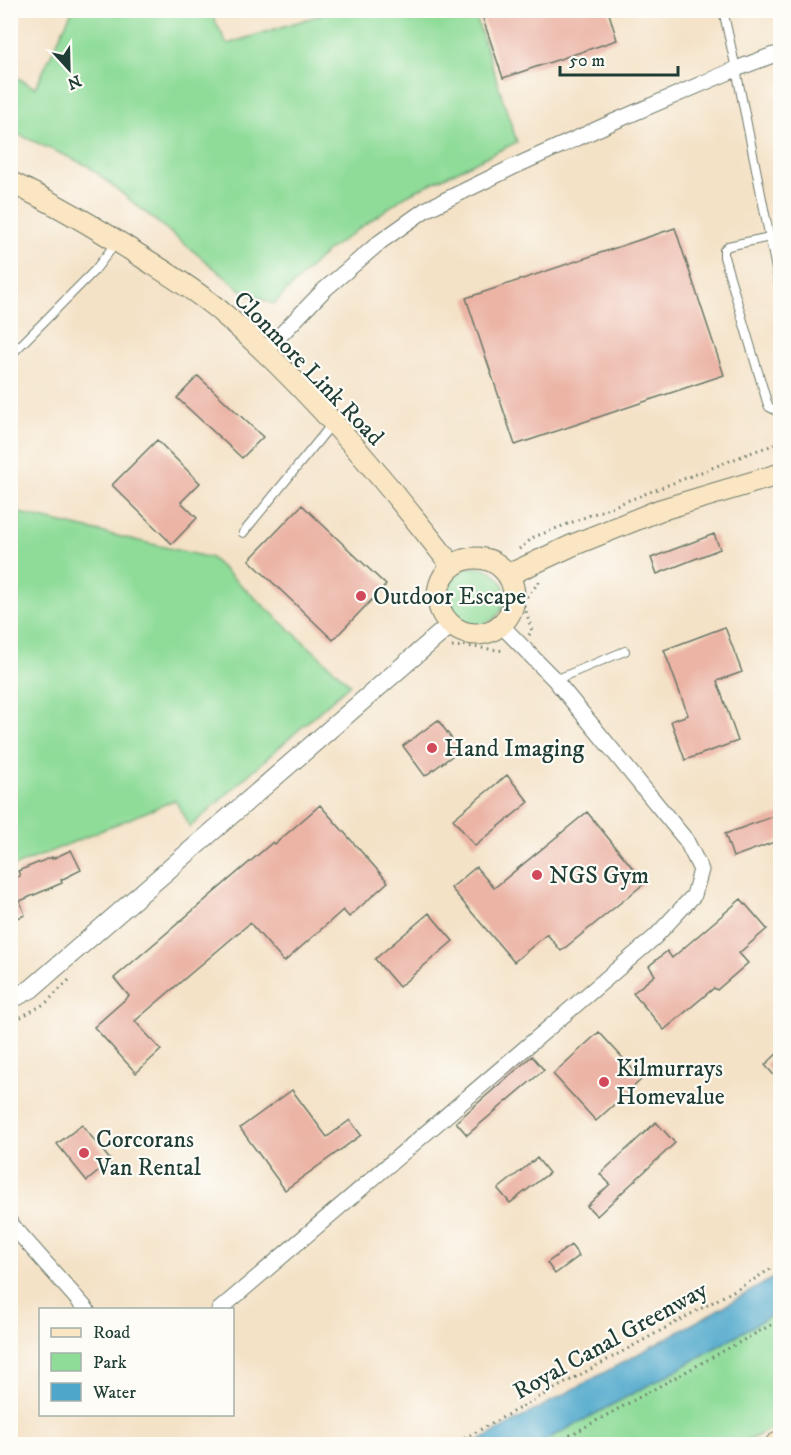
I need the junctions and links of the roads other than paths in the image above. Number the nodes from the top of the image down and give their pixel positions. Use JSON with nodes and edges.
{"nodes":[{"id":1,"x":723,"y":10,"type":"edge"},
{"id":2,"x":777,"y":53,"type":"edge"},
{"id":3,"x":736,"y":69,"type":"junction"},
{"id":4,"x":10,"y":183,"type":"edge"},
{"id":5,"x":770,"y":237,"type":"junction"},
{"id":6,"x":118,"y":241,"type":"junction"},
{"id":7,"x":780,"y":289,"type":"edge"},
{"id":8,"x":265,"y":351,"type":"junction"},
{"id":9,"x":10,"y":356,"type":"edge"},
{"id":10,"x":780,"y":409,"type":"edge"},
{"id":11,"x":333,"y":423,"type":"junction"},
{"id":12,"x":780,"y":474,"type":"edge"},
{"id":13,"x":243,"y":534,"type":"dead end"},
{"id":14,"x":452,"y":566,"type":"junction"},
{"id":15,"x":508,"y":574,"type":"junction"},
{"id":16,"x":450,"y":624,"type":"junction"},
{"id":17,"x":501,"y":625,"type":"junction"},
{"id":18,"x":625,"y":651,"type":"dead end"},
{"id":19,"x":555,"y":680,"type":"junction"},
{"id":20,"x":10,"y":1000,"type":"edge"},
{"id":21,"x":10,"y":1223,"type":"edge"},
{"id":22,"x":85,"y":1308,"type":"edge"},
{"id":23,"x":221,"y":1308,"type":"edge"},
{"id":24,"x":780,"y":1442,"type":"edge"},
{"id":25,"x":776,"y":1444,"type":"edge"}],
"edges":[{"from":1,"to":3,"type":"lane"},
{"from":2,"to":3,"type":"street"},
{"from":3,"to":5,"type":"lane"},
{"from":3,"to":8,"type":"street"},
{"from":4,"to":6,"type":"main road","name":"Clonmore Link Road"},
{"from":5,"to":7,"type":"lane"},
{"from":5,"to":10,"type":"lane"},
{"from":6,"to":8,"type":"main road","name":"Clonmore Link Road"},
{"from":6,"to":9,"type":"lane"},
{"from":8,"to":11,"type":"main road","name":"Clonmore Link Road"},
{"from":11,"to":13,"type":"lane"},
{"from":11,"to":14,"type":"main road","name":"Clonmore Link Road"},
{"from":12,"to":15,"type":"main road"},
{"from":14,"to":15,"type":"main road"},
{"from":14,"to":16,"type":"main road"},
{"from":15,"to":17,"type":"main road"},
{"from":16,"to":17,"type":"main road"},
{"from":16,"to":20,"type":"street"},
{"from":17,"to":19,"type":"street"},
{"from":18,"to":19,"type":"lane"},
{"from":19,"to":23,"type":"street"},
{"from":21,"to":22,"type":"street"},
{"from":24,"to":25,"type":"main road"}]}
